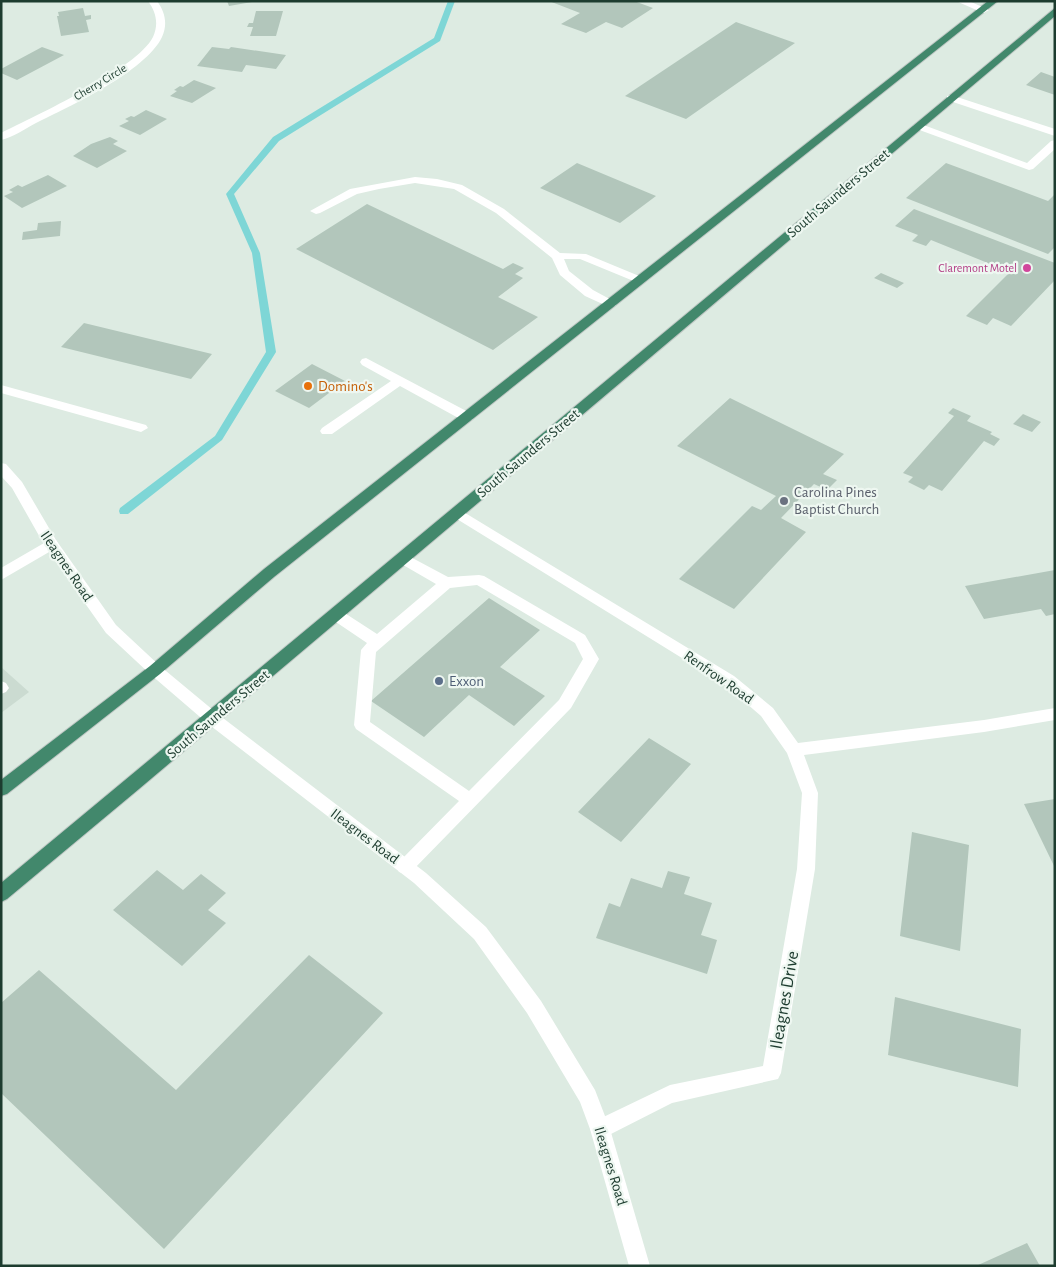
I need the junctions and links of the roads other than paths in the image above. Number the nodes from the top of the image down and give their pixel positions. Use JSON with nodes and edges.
{"nodes":[{"id":1,"x":152,"y":1,"type":"edge"},
{"id":2,"x":960,"y":1,"type":"edge"},
{"id":3,"x":989,"y":5,"type":"edge"},
{"id":4,"x":1052,"y":16,"type":"edge"},
{"id":5,"x":951,"y":98,"type":"junction"},
{"id":6,"x":918,"y":126,"type":"junction"},
{"id":7,"x":1055,"y":133,"type":"edge"},
{"id":8,"x":1,"y":137,"type":"edge"},
{"id":9,"x":1055,"y":143,"type":"edge"},
{"id":10,"x":316,"y":211,"type":"dead end"},
{"id":11,"x":557,"y":256,"type":"junction"},
{"id":12,"x":640,"y":280,"type":"junction"},
{"id":13,"x":611,"y":303,"type":"junction"},
{"id":14,"x":366,"y":362,"type":"dead end"},
{"id":15,"x":400,"y":380,"type":"junction"},
{"id":16,"x":1,"y":389,"type":"edge"},
{"id":17,"x":467,"y":417,"type":"junction"},
{"id":18,"x":141,"y":428,"type":"dead end"},
{"id":19,"x":327,"y":430,"type":"dead end"},
{"id":20,"x":1,"y":467,"type":"edge"},
{"id":21,"x":457,"y":512,"type":"junction"},
{"id":22,"x":51,"y":544,"type":"junction"},
{"id":23,"x":403,"y":558,"type":"junction"},
{"id":24,"x":1,"y":575,"type":"edge"},
{"id":25,"x":446,"y":583,"type":"junction"},
{"id":26,"x":335,"y":614,"type":"junction"},
{"id":27,"x":378,"y":642,"type":"junction"},
{"id":28,"x":155,"y":670,"type":"junction"},
{"id":29,"x":1055,"y":714,"type":"edge"},
{"id":30,"x":213,"y":719,"type":"junction"},
{"id":31,"x":794,"y":750,"type":"junction"},
{"id":32,"x":1,"y":789,"type":"edge"},
{"id":33,"x":470,"y":800,"type":"junction"},
{"id":34,"x":405,"y":867,"type":"junction"},
{"id":35,"x":1,"y":894,"type":"edge"},
{"id":36,"x":600,"y":1129,"type":"junction"},
{"id":37,"x":640,"y":1266,"type":"edge"}],
"edges":[{"from":1,"to":8,"type":"street","name":"Cherry Circle"},
{"from":2,"to":3,"type":"street"},
{"from":3,"to":12,"type":"highway"},
{"from":4,"to":5,"type":"highway","name":"South Saunders Street"},
{"from":5,"to":6,"type":"highway","name":"South Saunders Street"},
{"from":5,"to":7,"type":"street"},
{"from":6,"to":9,"type":"street"},
{"from":6,"to":21,"type":"highway","name":"South Saunders Street"},
{"from":10,"to":11,"type":"street"},
{"from":11,"to":12,"type":"street"},
{"from":11,"to":13,"type":"street"},
{"from":12,"to":13,"type":"highway"},
{"from":13,"to":17,"type":"highway"},
{"from":14,"to":15,"type":"street"},
{"from":15,"to":17,"type":"street"},
{"from":15,"to":19,"type":"street"},
{"from":16,"to":18,"type":"street"},
{"from":17,"to":28,"type":"highway"},
{"from":20,"to":22,"type":"street","name":"Ileagnes Road"},
{"from":21,"to":23,"type":"highway","name":"South Saunders Street"},
{"from":21,"to":31,"type":"street","name":"Renfrow Road"},
{"from":22,"to":24,"type":"street"},
{"from":22,"to":28,"type":"street","name":"Ileagnes Road"},
{"from":23,"to":25,"type":"street"},
{"from":23,"to":26,"type":"highway","name":"South Saunders Street"},
{"from":25,"to":27,"type":"street"},
{"from":25,"to":33,"type":"street"},
{"from":26,"to":27,"type":"street"},
{"from":26,"to":30,"type":"highway","name":"South Saunders Street"},
{"from":27,"to":33,"type":"street"},
{"from":28,"to":30,"type":"street","name":"Ileagnes Road"},
{"from":28,"to":32,"type":"highway"},
{"from":29,"to":31,"type":"street"},
{"from":30,"to":34,"type":"street","name":"Ileagnes Road"},
{"from":30,"to":35,"type":"highway","name":"South Saunders Street"},
{"from":31,"to":36,"type":"street","name":"Ileagnes Drive"},
{"from":33,"to":34,"type":"street"},
{"from":34,"to":36,"type":"street","name":"Ileagnes Road"},
{"from":36,"to":37,"type":"street","name":"Ileagnes Road"}]}
